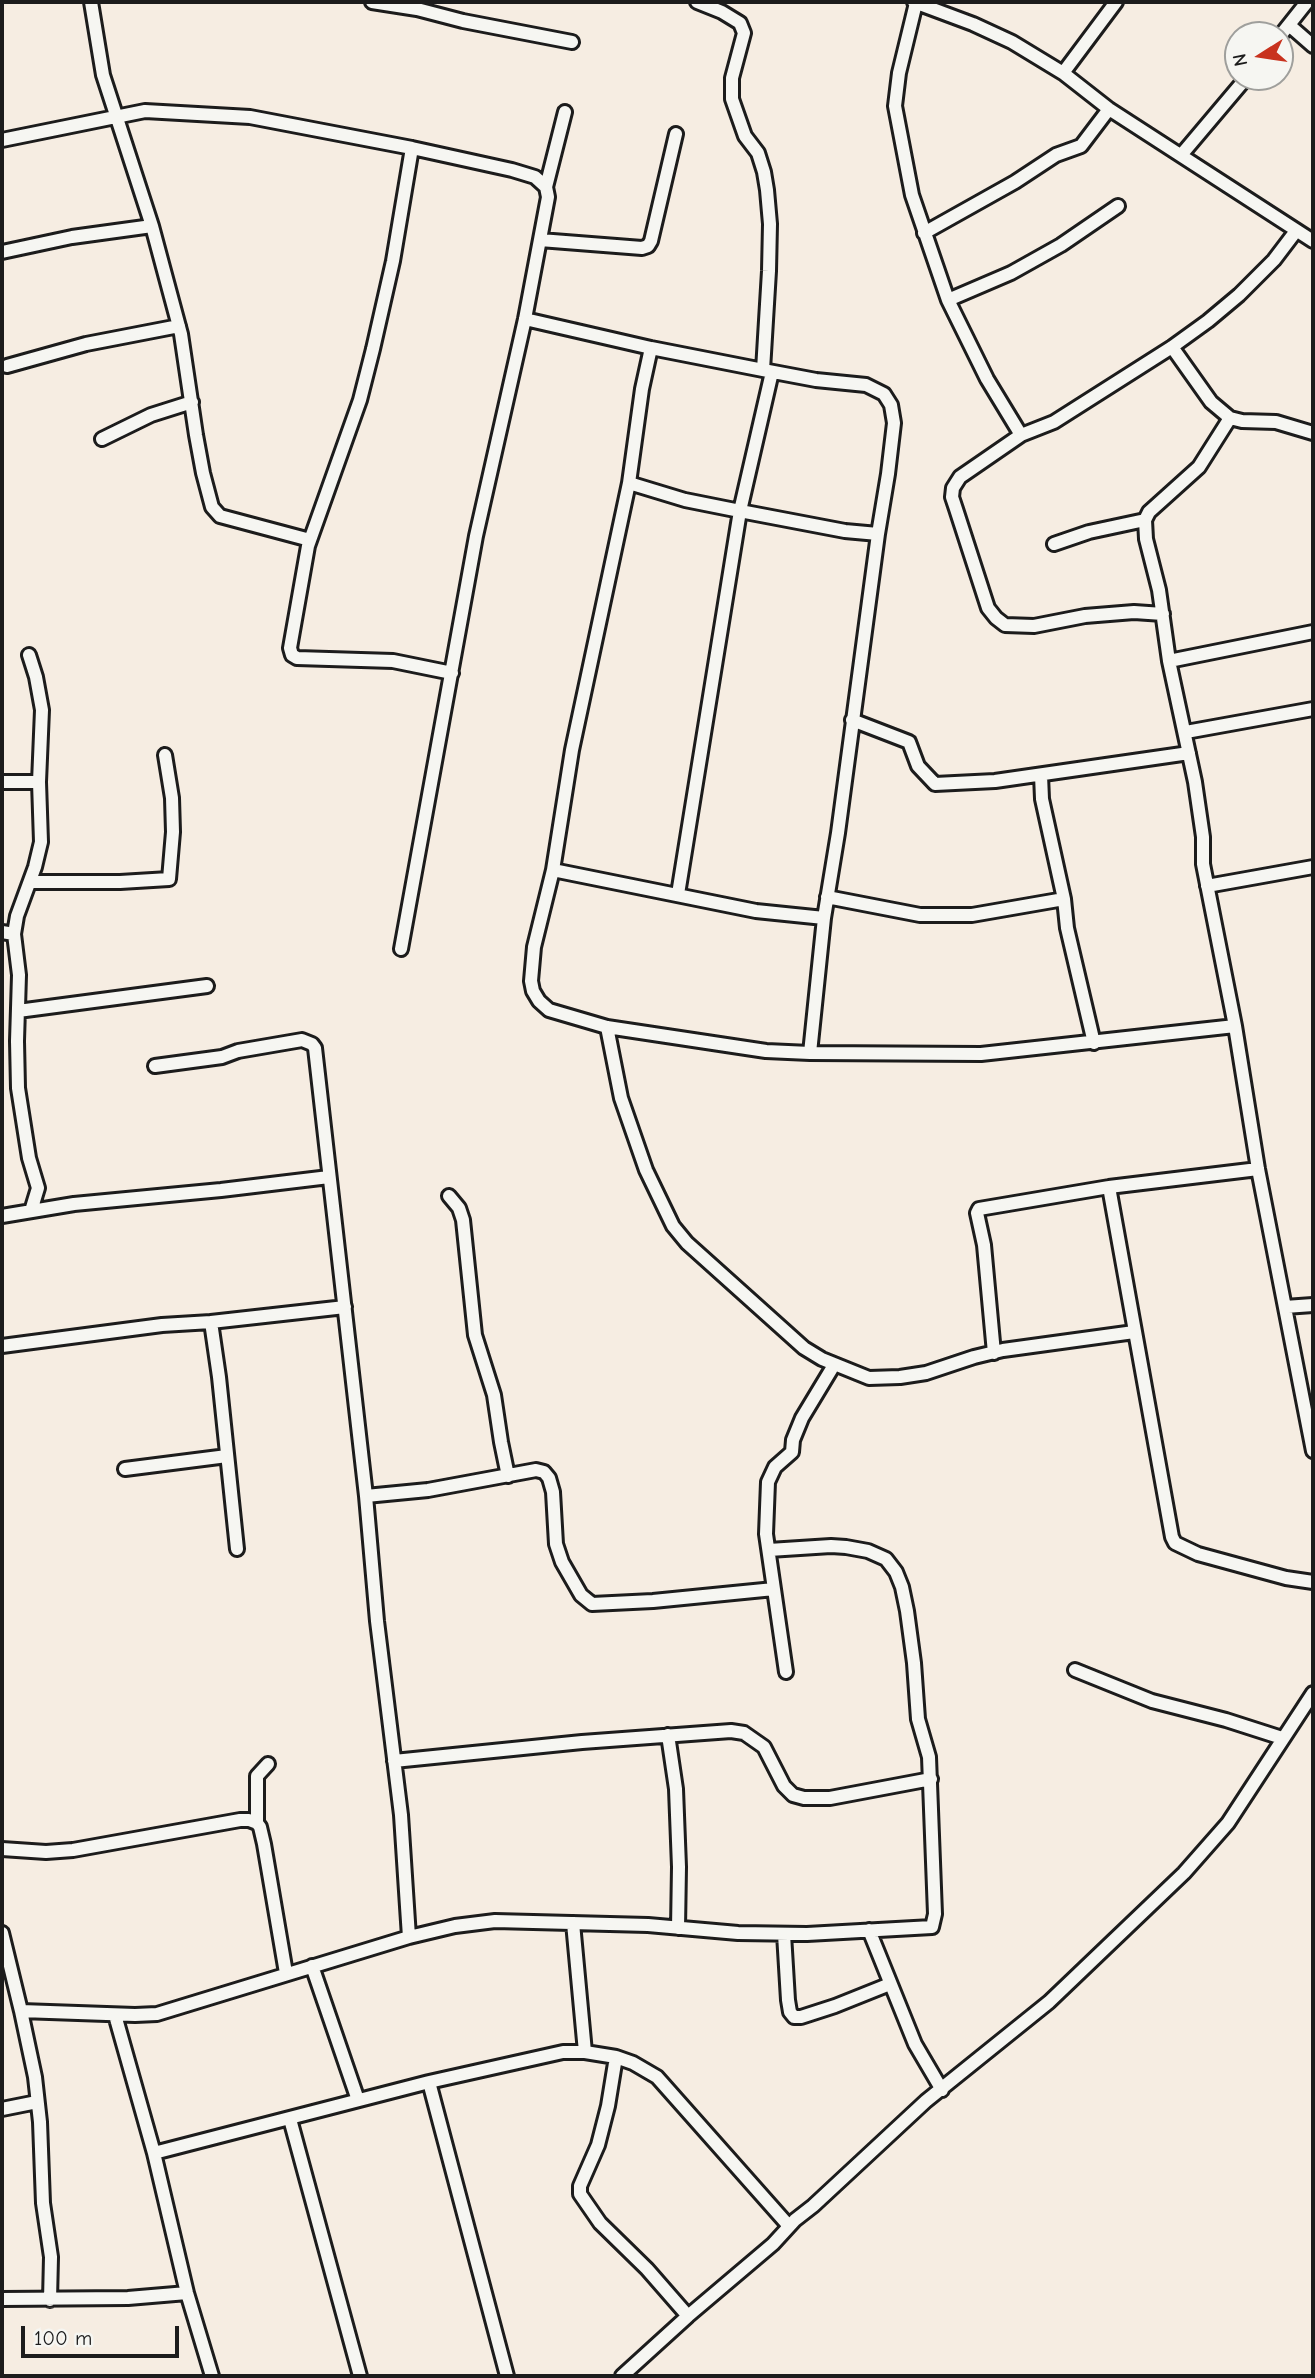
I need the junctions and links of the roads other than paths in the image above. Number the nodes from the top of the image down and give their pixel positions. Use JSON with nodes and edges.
{"nodes":[{"id":1,"x":91,"y":2,"type":"edge"},
{"id":2,"x":372,"y":2,"type":"edge"},
{"id":3,"x":697,"y":2,"type":"edge"},
{"id":4,"x":915,"y":2,"type":"edge"},
{"id":5,"x":1116,"y":2,"type":"edge"},
{"id":6,"x":1307,"y":2,"type":"edge"},
{"id":7,"x":1292,"y":21,"type":"edge"},
{"id":8,"x":1294,"y":29,"type":"edge"},
{"id":9,"x":572,"y":42,"type":"dead end"},
{"id":10,"x":1313,"y":46,"type":"edge"},
{"id":11,"x":1063,"y":73,"type":"junction"},
{"id":12,"x":1235,"y":91,"type":"edge"},
{"id":13,"x":1109,"y":109,"type":"junction"},
{"id":14,"x":565,"y":112,"type":"dead end"},
{"id":15,"x":116,"y":117,"type":"junction"},
{"id":16,"x":676,"y":134,"type":"dead end"},
{"id":17,"x":2,"y":140,"type":"edge"},
{"id":18,"x":412,"y":148,"type":"junction"},
{"id":19,"x":1182,"y":154,"type":"junction"},
{"id":20,"x":546,"y":187,"type":"junction"},
{"id":21,"x":1118,"y":206,"type":"dead end"},
{"id":22,"x":152,"y":226,"type":"junction"},
{"id":23,"x":1296,"y":231,"type":"junction"},
{"id":24,"x":924,"y":233,"type":"junction"},
{"id":25,"x":540,"y":240,"type":"junction"},
{"id":26,"x":1313,"y":241,"type":"edge"},
{"id":27,"x":2,"y":252,"type":"edge"},
{"id":28,"x":948,"y":300,"type":"junction"},
{"id":29,"x":525,"y":319,"type":"junction"},
{"id":30,"x":179,"y":326,"type":"junction"},
{"id":31,"x":1172,"y":347,"type":"junction"},
{"id":32,"x":651,"y":348,"type":"junction"},
{"id":33,"x":7,"y":366,"type":"dead end"},
{"id":34,"x":767,"y":371,"type":"junction"},
{"id":35,"x":192,"y":402,"type":"junction"},
{"id":36,"x":1230,"y":418,"type":"junction"},
{"id":37,"x":1313,"y":433,"type":"edge"},
{"id":38,"x":1021,"y":435,"type":"junction"},
{"id":39,"x":103,"y":439,"type":"dead end"},
{"id":40,"x":629,"y":483,"type":"junction"},
{"id":41,"x":740,"y":511,"type":"junction"},
{"id":42,"x":1145,"y":520,"type":"junction"},
{"id":43,"x":877,"y":534,"type":"junction"},
{"id":44,"x":310,"y":540,"type":"junction"},
{"id":45,"x":1054,"y":544,"type":"dead end"},
{"id":46,"x":1163,"y":614,"type":"junction"},
{"id":47,"x":1313,"y":632,"type":"edge"},
{"id":48,"x":29,"y":655,"type":"dead end"},
{"id":49,"x":1169,"y":662,"type":"junction"},
{"id":50,"x":452,"y":673,"type":"junction"},
{"id":51,"x":1313,"y":709,"type":"edge"},
{"id":52,"x":852,"y":719,"type":"junction"},
{"id":53,"x":1186,"y":732,"type":"junction"},
{"id":54,"x":1189,"y":753,"type":"junction"},
{"id":55,"x":165,"y":755,"type":"dead end"},
{"id":56,"x":1041,"y":775,"type":"junction"},
{"id":57,"x":2,"y":782,"type":"edge"},
{"id":58,"x":39,"y":782,"type":"junction"},
{"id":59,"x":1313,"y":867,"type":"edge"},
{"id":60,"x":553,"y":870,"type":"junction"},
{"id":61,"x":30,"y":882,"type":"junction"},
{"id":62,"x":1207,"y":886,"type":"junction"},
{"id":63,"x":678,"y":894,"type":"junction"},
{"id":64,"x":827,"y":897,"type":"junction"},
{"id":65,"x":1064,"y":899,"type":"junction"},
{"id":66,"x":824,"y":918,"type":"junction"},
{"id":67,"x":8,"y":933,"type":"edge"},
{"id":68,"x":401,"y":949,"type":"dead end"},
{"id":69,"x":207,"y":986,"type":"dead end"},
{"id":70,"x":18,"y":1011,"type":"junction"},
{"id":71,"x":1235,"y":1026,"type":"junction"},
{"id":72,"x":607,"y":1027,"type":"junction"},
{"id":73,"x":1094,"y":1043,"type":"junction"},
{"id":74,"x":810,"y":1053,"type":"junction"},
{"id":75,"x":155,"y":1066,"type":"dead end"},
{"id":76,"x":1258,"y":1168,"type":"junction"},
{"id":77,"x":329,"y":1177,"type":"junction"},
{"id":78,"x":1109,"y":1187,"type":"junction"},
{"id":79,"x":38,"y":1188,"type":"junction"},
{"id":80,"x":449,"y":1196,"type":"dead end"},
{"id":81,"x":52,"y":1206,"type":"junction"},
{"id":82,"x":31,"y":1211,"type":"junction"},
{"id":83,"x":2,"y":1216,"type":"edge"},
{"id":84,"x":1313,"y":1305,"type":"edge"},
{"id":85,"x":345,"y":1307,"type":"junction"},
{"id":86,"x":1285,"y":1307,"type":"junction"},
{"id":87,"x":211,"y":1322,"type":"junction"},
{"id":88,"x":1134,"y":1332,"type":"junction"},
{"id":89,"x":2,"y":1346,"type":"edge"},
{"id":90,"x":994,"y":1353,"type":"junction"},
{"id":91,"x":834,"y":1365,"type":"junction"},
{"id":92,"x":1313,"y":1448,"type":"edge"},
{"id":93,"x":227,"y":1456,"type":"junction"},
{"id":94,"x":125,"y":1469,"type":"dead end"},
{"id":95,"x":508,"y":1476,"type":"junction"},
{"id":96,"x":366,"y":1496,"type":"junction"},
{"id":97,"x":237,"y":1549,"type":"dead end"},
{"id":98,"x":769,"y":1550,"type":"junction"},
{"id":99,"x":1313,"y":1582,"type":"edge"},
{"id":100,"x":774,"y":1589,"type":"junction"},
{"id":101,"x":1075,"y":1670,"type":"dead end"},
{"id":102,"x":786,"y":1672,"type":"dead end"},
{"id":103,"x":1313,"y":1693,"type":"edge"},
{"id":104,"x":668,"y":1735,"type":"junction"},
{"id":105,"x":1282,"y":1738,"type":"junction"},
{"id":106,"x":394,"y":1762,"type":"junction"},
{"id":107,"x":268,"y":1764,"type":"dead end"},
{"id":108,"x":931,"y":1779,"type":"junction"},
{"id":109,"x":257,"y":1824,"type":"junction"},
{"id":110,"x":2,"y":1849,"type":"edge"},
{"id":111,"x":573,"y":1923,"type":"junction"},
{"id":112,"x":678,"y":1928,"type":"junction"},
{"id":113,"x":869,"y":1930,"type":"junction"},
{"id":114,"x":2,"y":1933,"type":"edge"},
{"id":115,"x":784,"y":1934,"type":"junction"},
{"id":116,"x":409,"y":1937,"type":"junction"},
{"id":117,"x":312,"y":1966,"type":"junction"},
{"id":118,"x":286,"y":1973,"type":"junction"},
{"id":119,"x":890,"y":1984,"type":"junction"},
{"id":120,"x":21,"y":2011,"type":"junction"},
{"id":121,"x":115,"y":2015,"type":"junction"},
{"id":122,"x":585,"y":2052,"type":"junction"},
{"id":123,"x":616,"y":2057,"type":"junction"},
{"id":124,"x":429,"y":2082,"type":"junction"},
{"id":125,"x":942,"y":2090,"type":"junction"},
{"id":126,"x":358,"y":2100,"type":"junction"},
{"id":127,"x":37,"y":2102,"type":"junction"},
{"id":128,"x":2,"y":2109,"type":"edge"},
{"id":129,"x":290,"y":2119,"type":"junction"},
{"id":130,"x":154,"y":2153,"type":"junction"},
{"id":131,"x":789,"y":2226,"type":"junction"},
{"id":132,"x":187,"y":2293,"type":"junction"},
{"id":133,"x":2,"y":2299,"type":"edge"},
{"id":134,"x":50,"y":2300,"type":"junction"},
{"id":135,"x":688,"y":2316,"type":"junction"},
{"id":136,"x":212,"y":2376,"type":"edge"},
{"id":137,"x":360,"y":2376,"type":"edge"},
{"id":138,"x":506,"y":2376,"type":"edge"},
{"id":139,"x":622,"y":2376,"type":"edge"}],
"edges":[{"from":1,"to":15,"type":"street"},
{"from":2,"to":9,"type":"street"},
{"from":3,"to":34,"type":"street"},
{"from":4,"to":11,"type":"street"},
{"from":4,"to":24,"type":"street"},
{"from":5,"to":11,"type":"street"},
{"from":6,"to":7,"type":"street"},
{"from":8,"to":10,"type":"street"},
{"from":11,"to":13,"type":"street"},
{"from":12,"to":19,"type":"street"},
{"from":13,"to":19,"type":"street"},
{"from":13,"to":24,"type":"street"},
{"from":14,"to":20,"type":"street"},
{"from":15,"to":17,"type":"street"},
{"from":15,"to":18,"type":"street"},
{"from":15,"to":22,"type":"street"},
{"from":16,"to":25,"type":"street"},
{"from":18,"to":20,"type":"street"},
{"from":18,"to":44,"type":"street"},
{"from":19,"to":23,"type":"street"},
{"from":20,"to":25,"type":"street"},
{"from":21,"to":28,"type":"street"},
{"from":22,"to":27,"type":"street"},
{"from":22,"to":30,"type":"street"},
{"from":23,"to":26,"type":"street"},
{"from":23,"to":31,"type":"street"},
{"from":24,"to":28,"type":"street"},
{"from":25,"to":29,"type":"street"},
{"from":28,"to":38,"type":"street"},
{"from":29,"to":32,"type":"street"},
{"from":29,"to":50,"type":"street"},
{"from":30,"to":33,"type":"street"},
{"from":30,"to":35,"type":"street"},
{"from":31,"to":36,"type":"street"},
{"from":31,"to":38,"type":"street"},
{"from":32,"to":34,"type":"street"},
{"from":32,"to":40,"type":"street"},
{"from":34,"to":41,"type":"street"},
{"from":34,"to":43,"type":"street"},
{"from":35,"to":39,"type":"street"},
{"from":35,"to":44,"type":"street"},
{"from":36,"to":37,"type":"street"},
{"from":36,"to":42,"type":"street"},
{"from":38,"to":46,"type":"street"},
{"from":40,"to":41,"type":"street"},
{"from":40,"to":60,"type":"street"},
{"from":41,"to":43,"type":"street"},
{"from":41,"to":63,"type":"street"},
{"from":42,"to":45,"type":"street"},
{"from":42,"to":46,"type":"street"},
{"from":43,"to":52,"type":"street"},
{"from":44,"to":50,"type":"street"},
{"from":46,"to":49,"type":"street"},
{"from":47,"to":49,"type":"street"},
{"from":48,"to":58,"type":"street"},
{"from":49,"to":53,"type":"street"},
{"from":50,"to":68,"type":"street"},
{"from":51,"to":53,"type":"street"},
{"from":52,"to":56,"type":"street"},
{"from":52,"to":64,"type":"street"},
{"from":53,"to":54,"type":"street"},
{"from":54,"to":56,"type":"street"},
{"from":54,"to":62,"type":"street"},
{"from":55,"to":61,"type":"street"},
{"from":56,"to":65,"type":"street"},
{"from":57,"to":58,"type":"street"},
{"from":58,"to":61,"type":"street"},
{"from":59,"to":62,"type":"street"},
{"from":60,"to":63,"type":"street"},
{"from":60,"to":72,"type":"street"},
{"from":61,"to":67,"type":"street"},
{"from":62,"to":71,"type":"street"},
{"from":63,"to":66,"type":"street"},
{"from":64,"to":65,"type":"street"},
{"from":64,"to":66,"type":"street"},
{"from":65,"to":73,"type":"street"},
{"from":66,"to":74,"type":"street"},
{"from":67,"to":70,"type":"street"},
{"from":69,"to":70,"type":"street"},
{"from":70,"to":79,"type":"street"},
{"from":71,"to":73,"type":"street"},
{"from":71,"to":76,"type":"street"},
{"from":72,"to":74,"type":"street"},
{"from":72,"to":91,"type":"street"},
{"from":73,"to":74,"type":"street"},
{"from":75,"to":77,"type":"street"},
{"from":76,"to":78,"type":"street"},
{"from":76,"to":86,"type":"street"},
{"from":77,"to":81,"type":"street"},
{"from":77,"to":85,"type":"street"},
{"from":78,"to":88,"type":"street"},
{"from":78,"to":90,"type":"street"},
{"from":79,"to":81,"type":"street"},
{"from":79,"to":82,"type":"street"},
{"from":80,"to":95,"type":"street"},
{"from":81,"to":82,"type":"street"},
{"from":82,"to":83,"type":"street"},
{"from":84,"to":86,"type":"street"},
{"from":85,"to":87,"type":"street"},
{"from":85,"to":96,"type":"street"},
{"from":86,"to":92,"type":"street"},
{"from":87,"to":89,"type":"street"},
{"from":87,"to":93,"type":"street"},
{"from":88,"to":90,"type":"street"},
{"from":88,"to":99,"type":"street"},
{"from":90,"to":91,"type":"street"},
{"from":91,"to":98,"type":"street"},
{"from":93,"to":94,"type":"street"},
{"from":93,"to":97,"type":"street"},
{"from":95,"to":96,"type":"street"},
{"from":95,"to":100,"type":"street"},
{"from":96,"to":106,"type":"street"},
{"from":98,"to":100,"type":"street"},
{"from":98,"to":108,"type":"street"},
{"from":100,"to":102,"type":"street"},
{"from":101,"to":105,"type":"street"},
{"from":103,"to":105,"type":"street"},
{"from":104,"to":106,"type":"street"},
{"from":104,"to":108,"type":"street"},
{"from":104,"to":112,"type":"street"},
{"from":105,"to":125,"type":"street"},
{"from":106,"to":116,"type":"street"},
{"from":107,"to":109,"type":"street"},
{"from":108,"to":113,"type":"street"},
{"from":109,"to":110,"type":"street"},
{"from":109,"to":118,"type":"street"},
{"from":111,"to":112,"type":"street"},
{"from":111,"to":116,"type":"street"},
{"from":111,"to":122,"type":"street"},
{"from":112,"to":115,"type":"street"},
{"from":113,"to":115,"type":"street"},
{"from":113,"to":119,"type":"street"},
{"from":114,"to":120,"type":"street"},
{"from":115,"to":119,"type":"street"},
{"from":116,"to":117,"type":"street"},
{"from":117,"to":118,"type":"street"},
{"from":117,"to":126,"type":"street"},
{"from":118,"to":121,"type":"street"},
{"from":119,"to":125,"type":"street"},
{"from":120,"to":121,"type":"street"},
{"from":120,"to":127,"type":"street"},
{"from":121,"to":130,"type":"street"},
{"from":122,"to":123,"type":"street"},
{"from":122,"to":124,"type":"street"},
{"from":123,"to":131,"type":"street"},
{"from":123,"to":135,"type":"street"},
{"from":124,"to":126,"type":"street"},
{"from":124,"to":138,"type":"street"},
{"from":125,"to":131,"type":"street"},
{"from":126,"to":129,"type":"street"},
{"from":127,"to":128,"type":"street"},
{"from":127,"to":134,"type":"street"},
{"from":129,"to":130,"type":"street"},
{"from":129,"to":137,"type":"street"},
{"from":130,"to":132,"type":"street"},
{"from":131,"to":135,"type":"street"},
{"from":132,"to":134,"type":"street"},
{"from":132,"to":136,"type":"street"},
{"from":133,"to":134,"type":"street"},
{"from":135,"to":139,"type":"street"}]}
